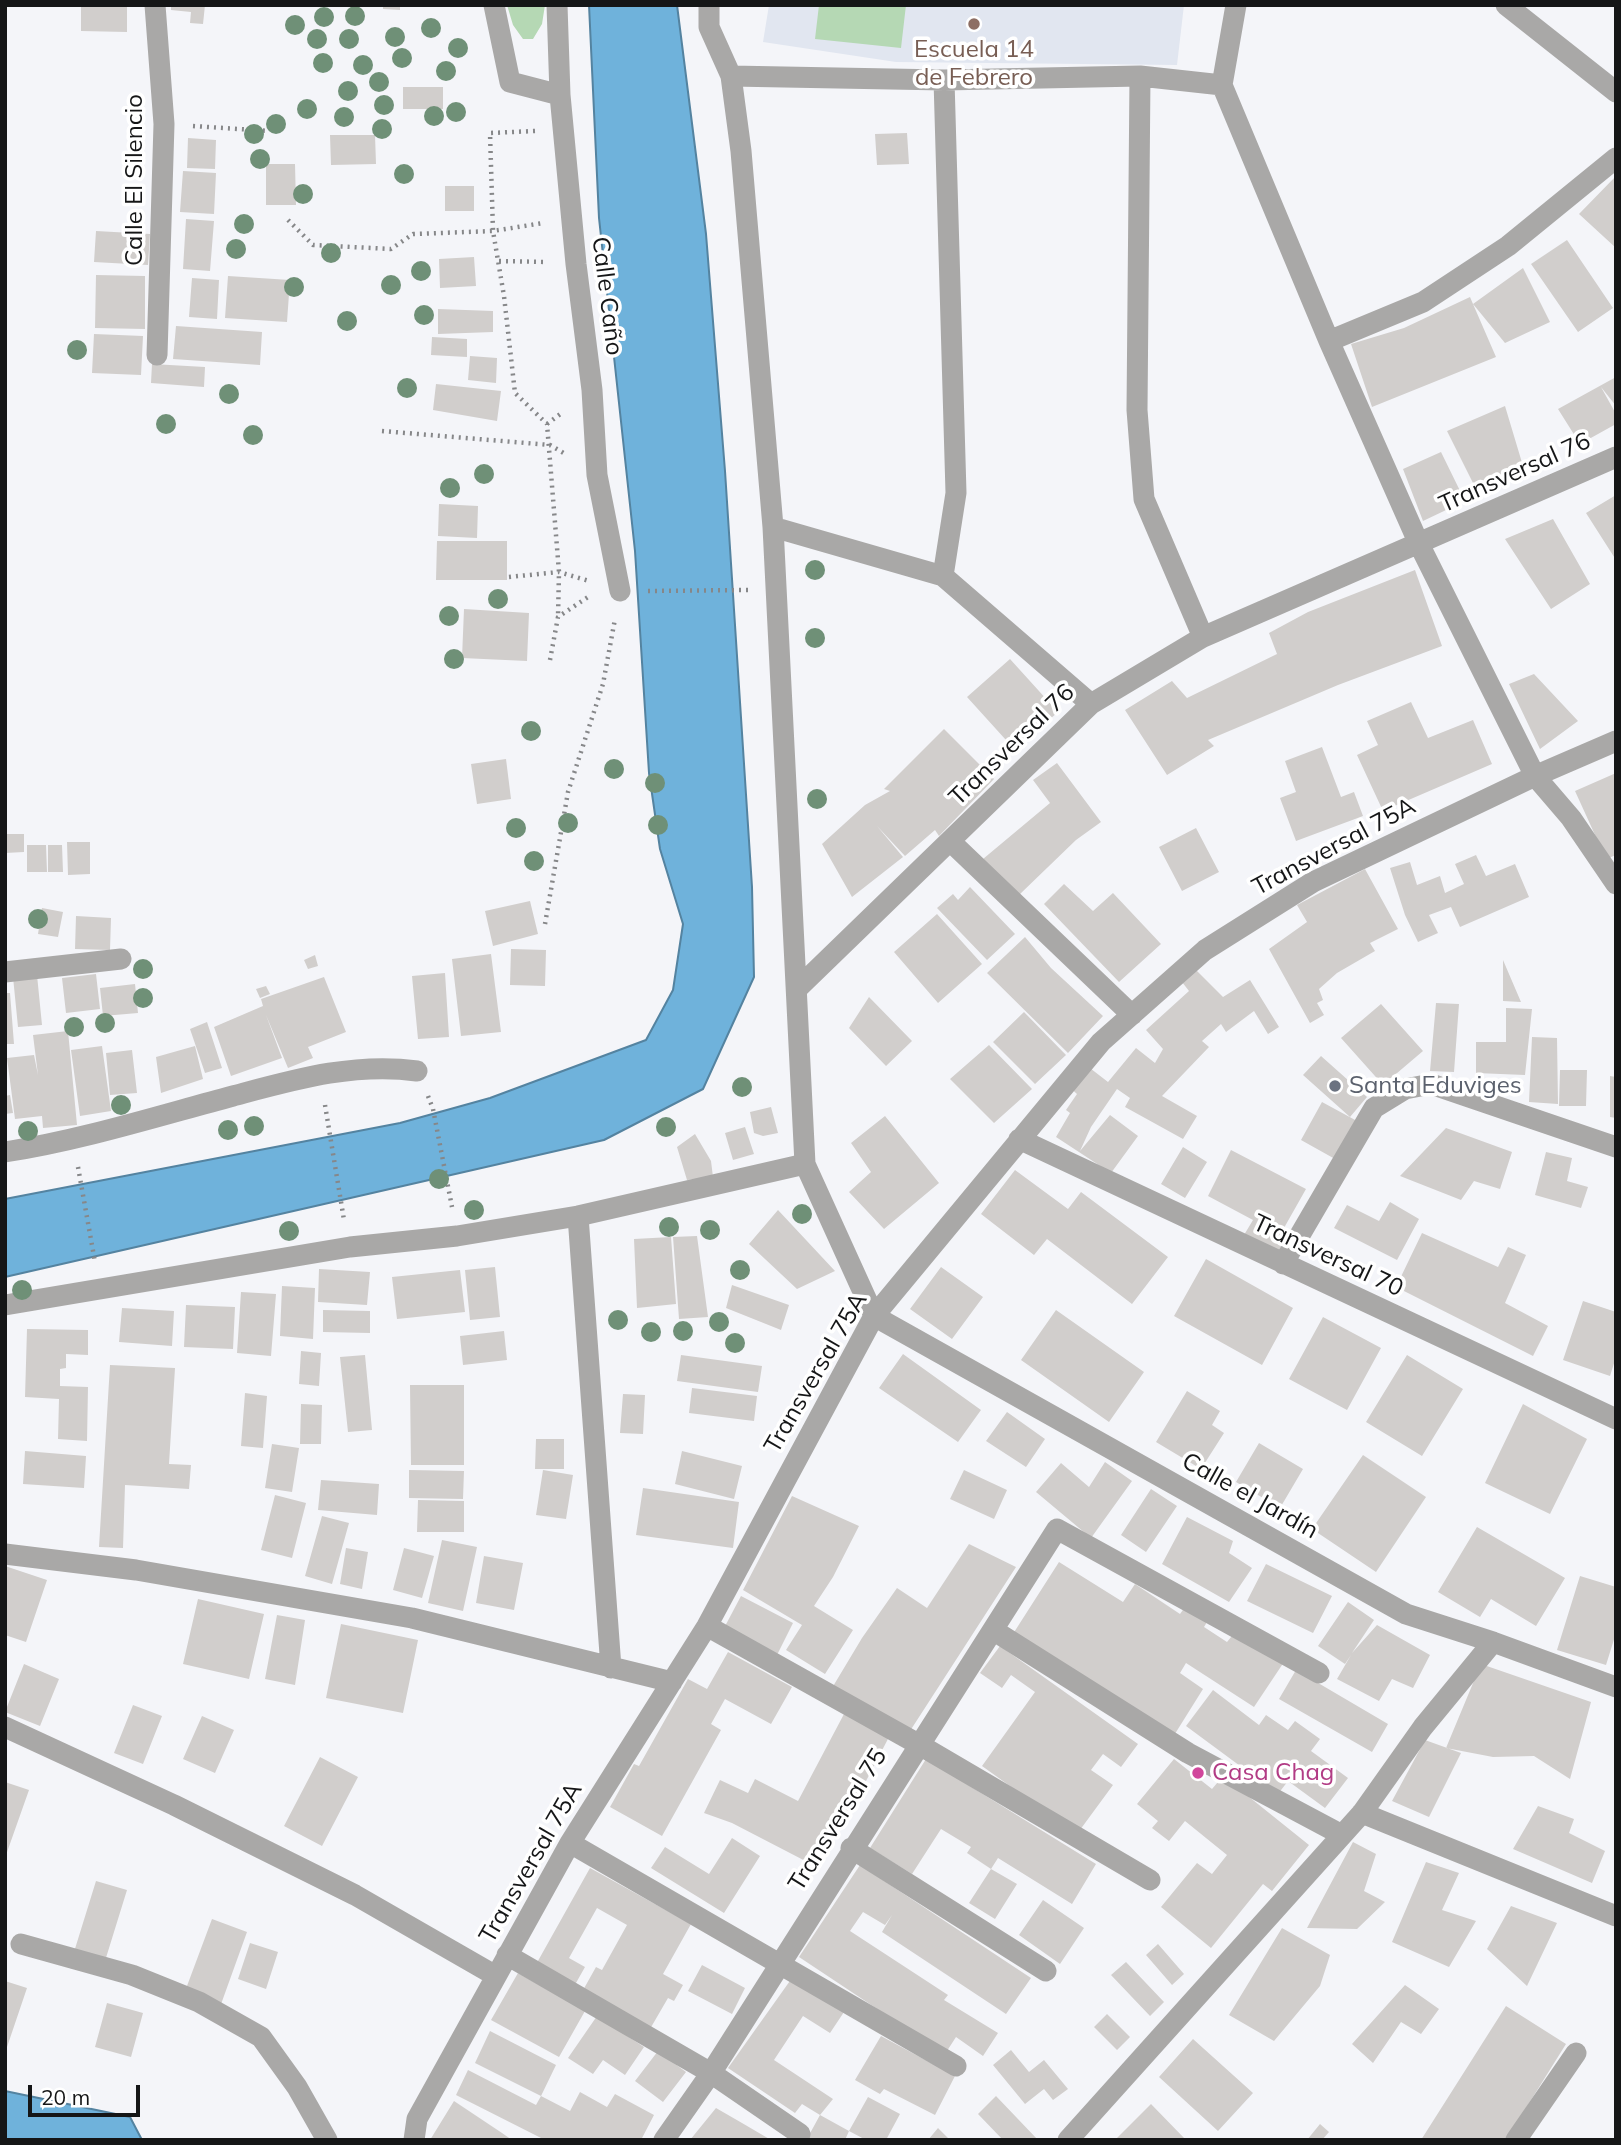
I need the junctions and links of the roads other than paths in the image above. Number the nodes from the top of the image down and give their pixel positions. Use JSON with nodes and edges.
{"nodes":[{"id":1,"x":155,"y":5,"type":"edge"},
{"id":2,"x":494,"y":5,"type":"edge"},
{"id":3,"x":557,"y":5,"type":"edge"},
{"id":4,"x":709,"y":5,"type":"edge"},
{"id":5,"x":1236,"y":5,"type":"edge"},
{"id":6,"x":1506,"y":5,"type":"edge"},
{"id":7,"x":731,"y":76,"type":"junction"},
{"id":8,"x":1140,"y":76,"type":"junction"},
{"id":9,"x":944,"y":80,"type":"junction"},
{"id":10,"x":1222,"y":85,"type":"junction"},
{"id":11,"x":1616,"y":92,"type":"edge"},
{"id":12,"x":560,"y":95,"type":"junction"},
{"id":13,"x":1616,"y":158,"type":"edge"},
{"id":14,"x":1329,"y":341,"type":"junction"},
{"id":15,"x":157,"y":355,"type":"dead end"},
{"id":16,"x":1616,"y":457,"type":"edge"},
{"id":17,"x":773,"y":527,"type":"junction"},
{"id":18,"x":1419,"y":544,"type":"junction"},
{"id":19,"x":943,"y":576,"type":"junction"},
{"id":20,"x":627,"y":591,"type":"road end"},
{"id":21,"x":1203,"y":637,"type":"junction"},
{"id":22,"x":1091,"y":704,"type":"junction"},
{"id":23,"x":1616,"y":741,"type":"edge"},
{"id":24,"x":1535,"y":776,"type":"junction"},
{"id":25,"x":950,"y":841,"type":"junction"},
{"id":26,"x":1616,"y":884,"type":"edge"},
{"id":27,"x":121,"y":959,"type":"dead end"},
{"id":28,"x":5,"y":972,"type":"edge"},
{"id":29,"x":798,"y":988,"type":"junction"},
{"id":30,"x":1132,"y":1015,"type":"junction"},
{"id":31,"x":417,"y":1071,"type":"dead end"},
{"id":32,"x":1019,"y":1139,"type":"junction"},
{"id":33,"x":1616,"y":1147,"type":"edge"},
{"id":34,"x":5,"y":1152,"type":"edge"},
{"id":35,"x":805,"y":1164,"type":"junction"},
{"id":36,"x":578,"y":1216,"type":"junction"},
{"id":37,"x":1283,"y":1264,"type":"junction"},
{"id":38,"x":5,"y":1305,"type":"edge"},
{"id":39,"x":874,"y":1316,"type":"junction"},
{"id":40,"x":1616,"y":1419,"type":"edge"},
{"id":41,"x":5,"y":1553,"type":"edge"},
{"id":42,"x":707,"y":1626,"type":"junction"},
{"id":43,"x":993,"y":1630,"type":"junction"},
{"id":44,"x":1493,"y":1642,"type":"junction"},
{"id":45,"x":611,"y":1668,"type":"junction"},
{"id":46,"x":1319,"y":1673,"type":"dead end"},
{"id":47,"x":672,"y":1682,"type":"junction"},
{"id":48,"x":1616,"y":1687,"type":"edge"},
{"id":49,"x":5,"y":1727,"type":"edge"},
{"id":50,"x":918,"y":1744,"type":"junction"},
{"id":51,"x":1362,"y":1813,"type":"junction"},
{"id":52,"x":1342,"y":1835,"type":"junction"},
{"id":53,"x":570,"y":1843,"type":"junction"},
{"id":54,"x":851,"y":1848,"type":"junction"},
{"id":55,"x":1150,"y":1881,"type":"dead end"},
{"id":56,"x":1616,"y":1916,"type":"edge"},
{"id":57,"x":21,"y":1944,"type":"dead end"},
{"id":58,"x":508,"y":1955,"type":"junction"},
{"id":59,"x":779,"y":1963,"type":"junction"},
{"id":60,"x":1046,"y":1971,"type":"dead end"},
{"id":61,"x":496,"y":1976,"type":"junction"},
{"id":62,"x":1576,"y":2053,"type":"dead end"},
{"id":63,"x":956,"y":2066,"type":"dead end"},
{"id":64,"x":711,"y":2073,"type":"junction"},
{"id":65,"x":800,"y":2134,"type":"dead end"},
{"id":66,"x":327,"y":2140,"type":"edge"},
{"id":67,"x":414,"y":2140,"type":"edge"},
{"id":68,"x":664,"y":2140,"type":"edge"},
{"id":69,"x":1068,"y":2140,"type":"edge"},
{"id":70,"x":1516,"y":2140,"type":"edge"}],
"edges":[{"from":1,"to":15,"type":"street","name":"Calle El Silencio"},
{"from":2,"to":12,"type":"street"},
{"from":3,"to":12,"type":"street","name":"Calle Caño"},
{"from":4,"to":7,"type":"street"},
{"from":5,"to":10,"type":"street"},
{"from":6,"to":11,"type":"street"},
{"from":7,"to":9,"type":"street"},
{"from":7,"to":17,"type":"street"},
{"from":8,"to":9,"type":"street"},
{"from":8,"to":10,"type":"street"},
{"from":8,"to":21,"type":"street"},
{"from":9,"to":19,"type":"street"},
{"from":10,"to":14,"type":"street"},
{"from":12,"to":20,"type":"street","name":"Calle Caño"},
{"from":13,"to":14,"type":"street"},
{"from":14,"to":18,"type":"street"},
{"from":16,"to":18,"type":"street","name":"Transversal 76"},
{"from":17,"to":19,"type":"street"},
{"from":17,"to":29,"type":"street"},
{"from":18,"to":21,"type":"street","name":"Transversal 76"},
{"from":18,"to":24,"type":"street"},
{"from":19,"to":22,"type":"street"},
{"from":21,"to":22,"type":"street","name":"Transversal 76"},
{"from":22,"to":25,"type":"street","name":"Transversal 76"},
{"from":23,"to":24,"type":"street","name":"Transversal 75A"},
{"from":24,"to":26,"type":"street"},
{"from":24,"to":30,"type":"street","name":"Transversal 75A"},
{"from":25,"to":29,"type":"street","name":"Transversal 76"},
{"from":25,"to":30,"type":"street"},
{"from":27,"to":28,"type":"street"},
{"from":29,"to":35,"type":"street"},
{"from":30,"to":32,"type":"street","name":"Transversal 75A"},
{"from":31,"to":34,"type":"street"},
{"from":32,"to":37,"type":"street","name":"Transversal 70"},
{"from":32,"to":39,"type":"street","name":"Transversal 75A"},
{"from":33,"to":37,"type":"street"},
{"from":35,"to":36,"type":"street"},
{"from":35,"to":39,"type":"street"},
{"from":36,"to":38,"type":"street"},
{"from":36,"to":45,"type":"street"},
{"from":37,"to":40,"type":"street","name":"Transversal 70"},
{"from":39,"to":42,"type":"street","name":"Transversal 75A"},
{"from":39,"to":44,"type":"street","name":"Calle el Jardín"},
{"from":41,"to":45,"type":"street"},
{"from":42,"to":47,"type":"street","name":"Transversal 75A"},
{"from":42,"to":50,"type":"street"},
{"from":43,"to":46,"type":"street","name":"Transversal 75"},
{"from":43,"to":50,"type":"street","name":"Transversal 75"},
{"from":43,"to":52,"type":"street"},
{"from":44,"to":48,"type":"street","name":"Calle el Jardín"},
{"from":44,"to":51,"type":"street"},
{"from":45,"to":47,"type":"street"},
{"from":47,"to":53,"type":"street","name":"Transversal 75A"},
{"from":49,"to":61,"type":"street"},
{"from":50,"to":54,"type":"street","name":"Transversal 75"},
{"from":50,"to":55,"type":"street"},
{"from":51,"to":52,"type":"street"},
{"from":51,"to":56,"type":"street"},
{"from":52,"to":69,"type":"street"},
{"from":53,"to":58,"type":"street","name":"Transversal 75A"},
{"from":53,"to":59,"type":"street"},
{"from":54,"to":59,"type":"street","name":"Transversal 75"},
{"from":54,"to":60,"type":"street"},
{"from":57,"to":66,"type":"street"},
{"from":58,"to":61,"type":"street","name":"Transversal 75A"},
{"from":58,"to":64,"type":"street"},
{"from":59,"to":63,"type":"street"},
{"from":59,"to":64,"type":"street","name":"Transversal 75"},
{"from":61,"to":67,"type":"street","name":"Transversal 75A"},
{"from":62,"to":70,"type":"street"},
{"from":64,"to":65,"type":"street"},
{"from":64,"to":68,"type":"street","name":"Transversal 75"}]}
